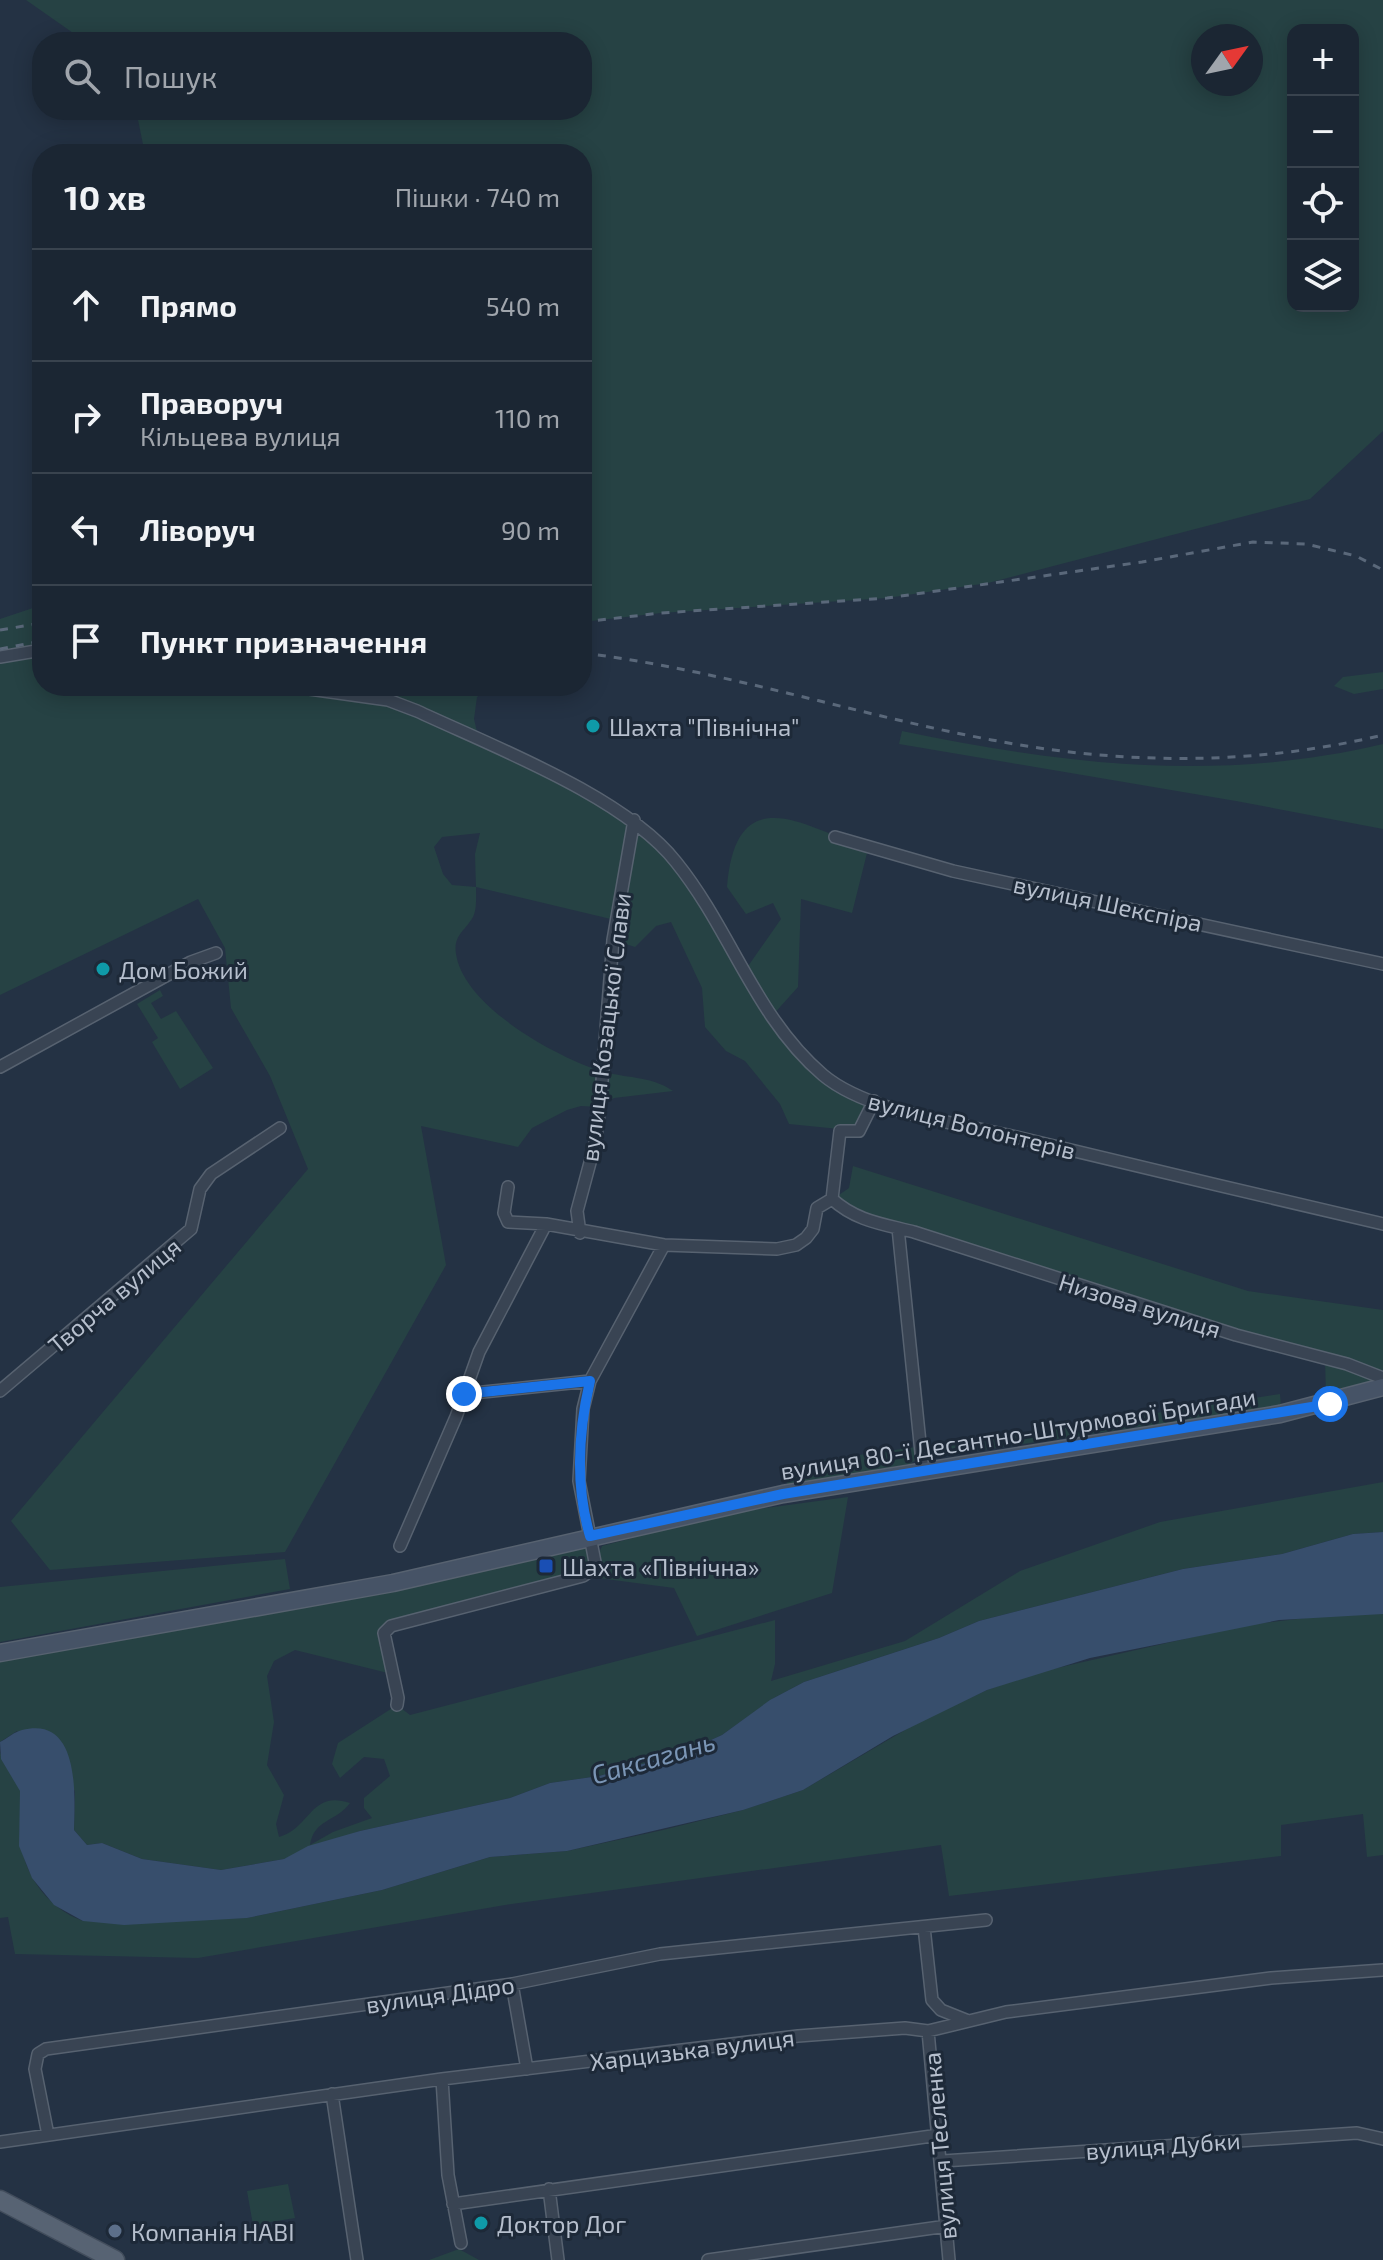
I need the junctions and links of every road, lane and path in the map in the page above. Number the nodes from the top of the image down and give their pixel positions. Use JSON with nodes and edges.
{"nodes":[{"id":1,"x":32,"y":652,"type":"edge"},
{"id":2,"x":0,"y":657,"type":"edge"},
{"id":3,"x":359,"y":696,"type":"edge"},
{"id":4,"x":634,"y":820,"type":"junction"},
{"id":5,"x":835,"y":837,"type":"dead end"},
{"id":6,"x":216,"y":953,"type":"dead end"},
{"id":7,"x":1383,"y":964,"type":"edge"},
{"id":8,"x":0,"y":1067,"type":"edge"},
{"id":9,"x":874,"y":1101,"type":"junction"},
{"id":10,"x":280,"y":1128,"type":"dead end"},
{"id":11,"x":508,"y":1187,"type":"dead end"},
{"id":12,"x":832,"y":1199,"type":"junction"},
{"id":13,"x":546,"y":1224,"type":"junction"},
{"id":14,"x":1383,"y":1224,"type":"edge"},
{"id":15,"x":898,"y":1228,"type":"junction"},
{"id":16,"x":580,"y":1233,"type":"junction"},
{"id":17,"x":664,"y":1245,"type":"junction"},
{"id":18,"x":1383,"y":1378,"type":"edge"},
{"id":19,"x":590,"y":1381,"type":"junction"},
{"id":20,"x":1383,"y":1387,"type":"edge"},
{"id":21,"x":0,"y":1391,"type":"edge"},
{"id":22,"x":464,"y":1394,"type":"junction"},
{"id":23,"x":923,"y":1472,"type":"junction"},
{"id":24,"x":590,"y":1536,"type":"junction"},
{"id":25,"x":400,"y":1546,"type":"dead end"},
{"id":26,"x":0,"y":1653,"type":"edge"},
{"id":27,"x":397,"y":1705,"type":"dead end"},
{"id":28,"x":986,"y":1920,"type":"dead end"},
{"id":29,"x":924,"y":1927,"type":"junction"},
{"id":30,"x":1383,"y":1970,"type":"edge"},
{"id":31,"x":512,"y":1984,"type":"junction"},
{"id":32,"x":966,"y":2020,"type":"junction"},
{"id":33,"x":928,"y":2031,"type":"junction"},
{"id":34,"x":527,"y":2069,"type":"junction"},
{"id":35,"x":442,"y":2079,"type":"junction"},
{"id":36,"x":332,"y":2094,"type":"junction"},
{"id":37,"x":48,"y":2135,"type":"junction"},
{"id":38,"x":939,"y":2135,"type":"junction"},
{"id":39,"x":1383,"y":2139,"type":"edge"},
{"id":40,"x":0,"y":2142,"type":"edge"},
{"id":41,"x":943,"y":2161,"type":"junction"},
{"id":42,"x":549,"y":2189,"type":"junction"},
{"id":43,"x":0,"y":2200,"type":"edge"},
{"id":44,"x":453,"y":2204,"type":"junction"},
{"id":45,"x":947,"y":2226,"type":"junction"},
{"id":46,"x":461,"y":2243,"type":"dead end"},
{"id":47,"x":115,"y":2260,"type":"edge"},
{"id":48,"x":357,"y":2260,"type":"edge"},
{"id":49,"x":558,"y":2260,"type":"edge"},
{"id":50,"x":708,"y":2260,"type":"edge"},
{"id":51,"x":949,"y":2260,"type":"edge"}],
"edges":[{"from":1,"to":2,"type":"street"},
{"from":3,"to":4,"type":"street","name":"вулиця Волонтерів"},
{"from":4,"to":9,"type":"street","name":"вулиця Волонтерів"},
{"from":4,"to":16,"type":"street","name":"вулиця Козацької Слави"},
{"from":5,"to":7,"type":"street","name":"вулиця Шекспіра"},
{"from":6,"to":8,"type":"street"},
{"from":9,"to":12,"type":"street"},
{"from":9,"to":14,"type":"street","name":"вулиця Волонтерів"},
{"from":10,"to":21,"type":"street","name":"Творча вулиця"},
{"from":11,"to":13,"type":"street"},
{"from":12,"to":15,"type":"street","name":"Низова вулиця"},
{"from":12,"to":17,"type":"street"},
{"from":13,"to":16,"type":"street"},
{"from":13,"to":22,"type":"street"},
{"from":15,"to":18,"type":"street","name":"Низова вулиця"},
{"from":15,"to":23,"type":"street"},
{"from":16,"to":17,"type":"street"},
{"from":17,"to":19,"type":"street"},
{"from":19,"to":22,"type":"street"},
{"from":19,"to":24,"type":"street"},
{"from":20,"to":23,"type":"street","name":"вулиця 80-ї Десантно-Штурмової Бригади"},
{"from":22,"to":25,"type":"street"},
{"from":23,"to":24,"type":"street","name":"вулиця 80-ї Десантно-Штурмової Бригади"},
{"from":24,"to":26,"type":"street","name":"вулиця 80-ї Десантно-Штурмової Бригади"},
{"from":24,"to":27,"type":"street"},
{"from":28,"to":29,"type":"street","name":"вулиця Дідро"},
{"from":29,"to":31,"type":"street","name":"вулиця Дідро"},
{"from":29,"to":32,"type":"street"},
{"from":30,"to":32,"type":"street","name":"Харцизька вулиця"},
{"from":31,"to":34,"type":"street"},
{"from":31,"to":37,"type":"street","name":"вулиця Дідро"},
{"from":32,"to":33,"type":"street","name":"Харцизька вулиця"},
{"from":33,"to":34,"type":"street","name":"Харцизька вулиця"},
{"from":33,"to":38,"type":"street","name":"вулиця Тесленка"},
{"from":34,"to":35,"type":"street","name":"Харцизька вулиця"},
{"from":35,"to":36,"type":"street","name":"Харцизька вулиця"},
{"from":35,"to":44,"type":"street"},
{"from":36,"to":37,"type":"street","name":"Харцизька вулиця"},
{"from":36,"to":48,"type":"street"},
{"from":37,"to":40,"type":"street","name":"Харцизька вулиця"},
{"from":38,"to":41,"type":"street","name":"вулиця Тесленка"},
{"from":38,"to":42,"type":"street"},
{"from":39,"to":41,"type":"street","name":"вулиця Дубки"},
{"from":41,"to":45,"type":"street","name":"вулиця Тесленка"},
{"from":42,"to":44,"type":"street"},
{"from":42,"to":49,"type":"street"},
{"from":43,"to":47,"type":"main road"},
{"from":44,"to":46,"type":"street"},
{"from":45,"to":50,"type":"street"},
{"from":45,"to":51,"type":"street","name":"вулиця Тесленка"}]}
